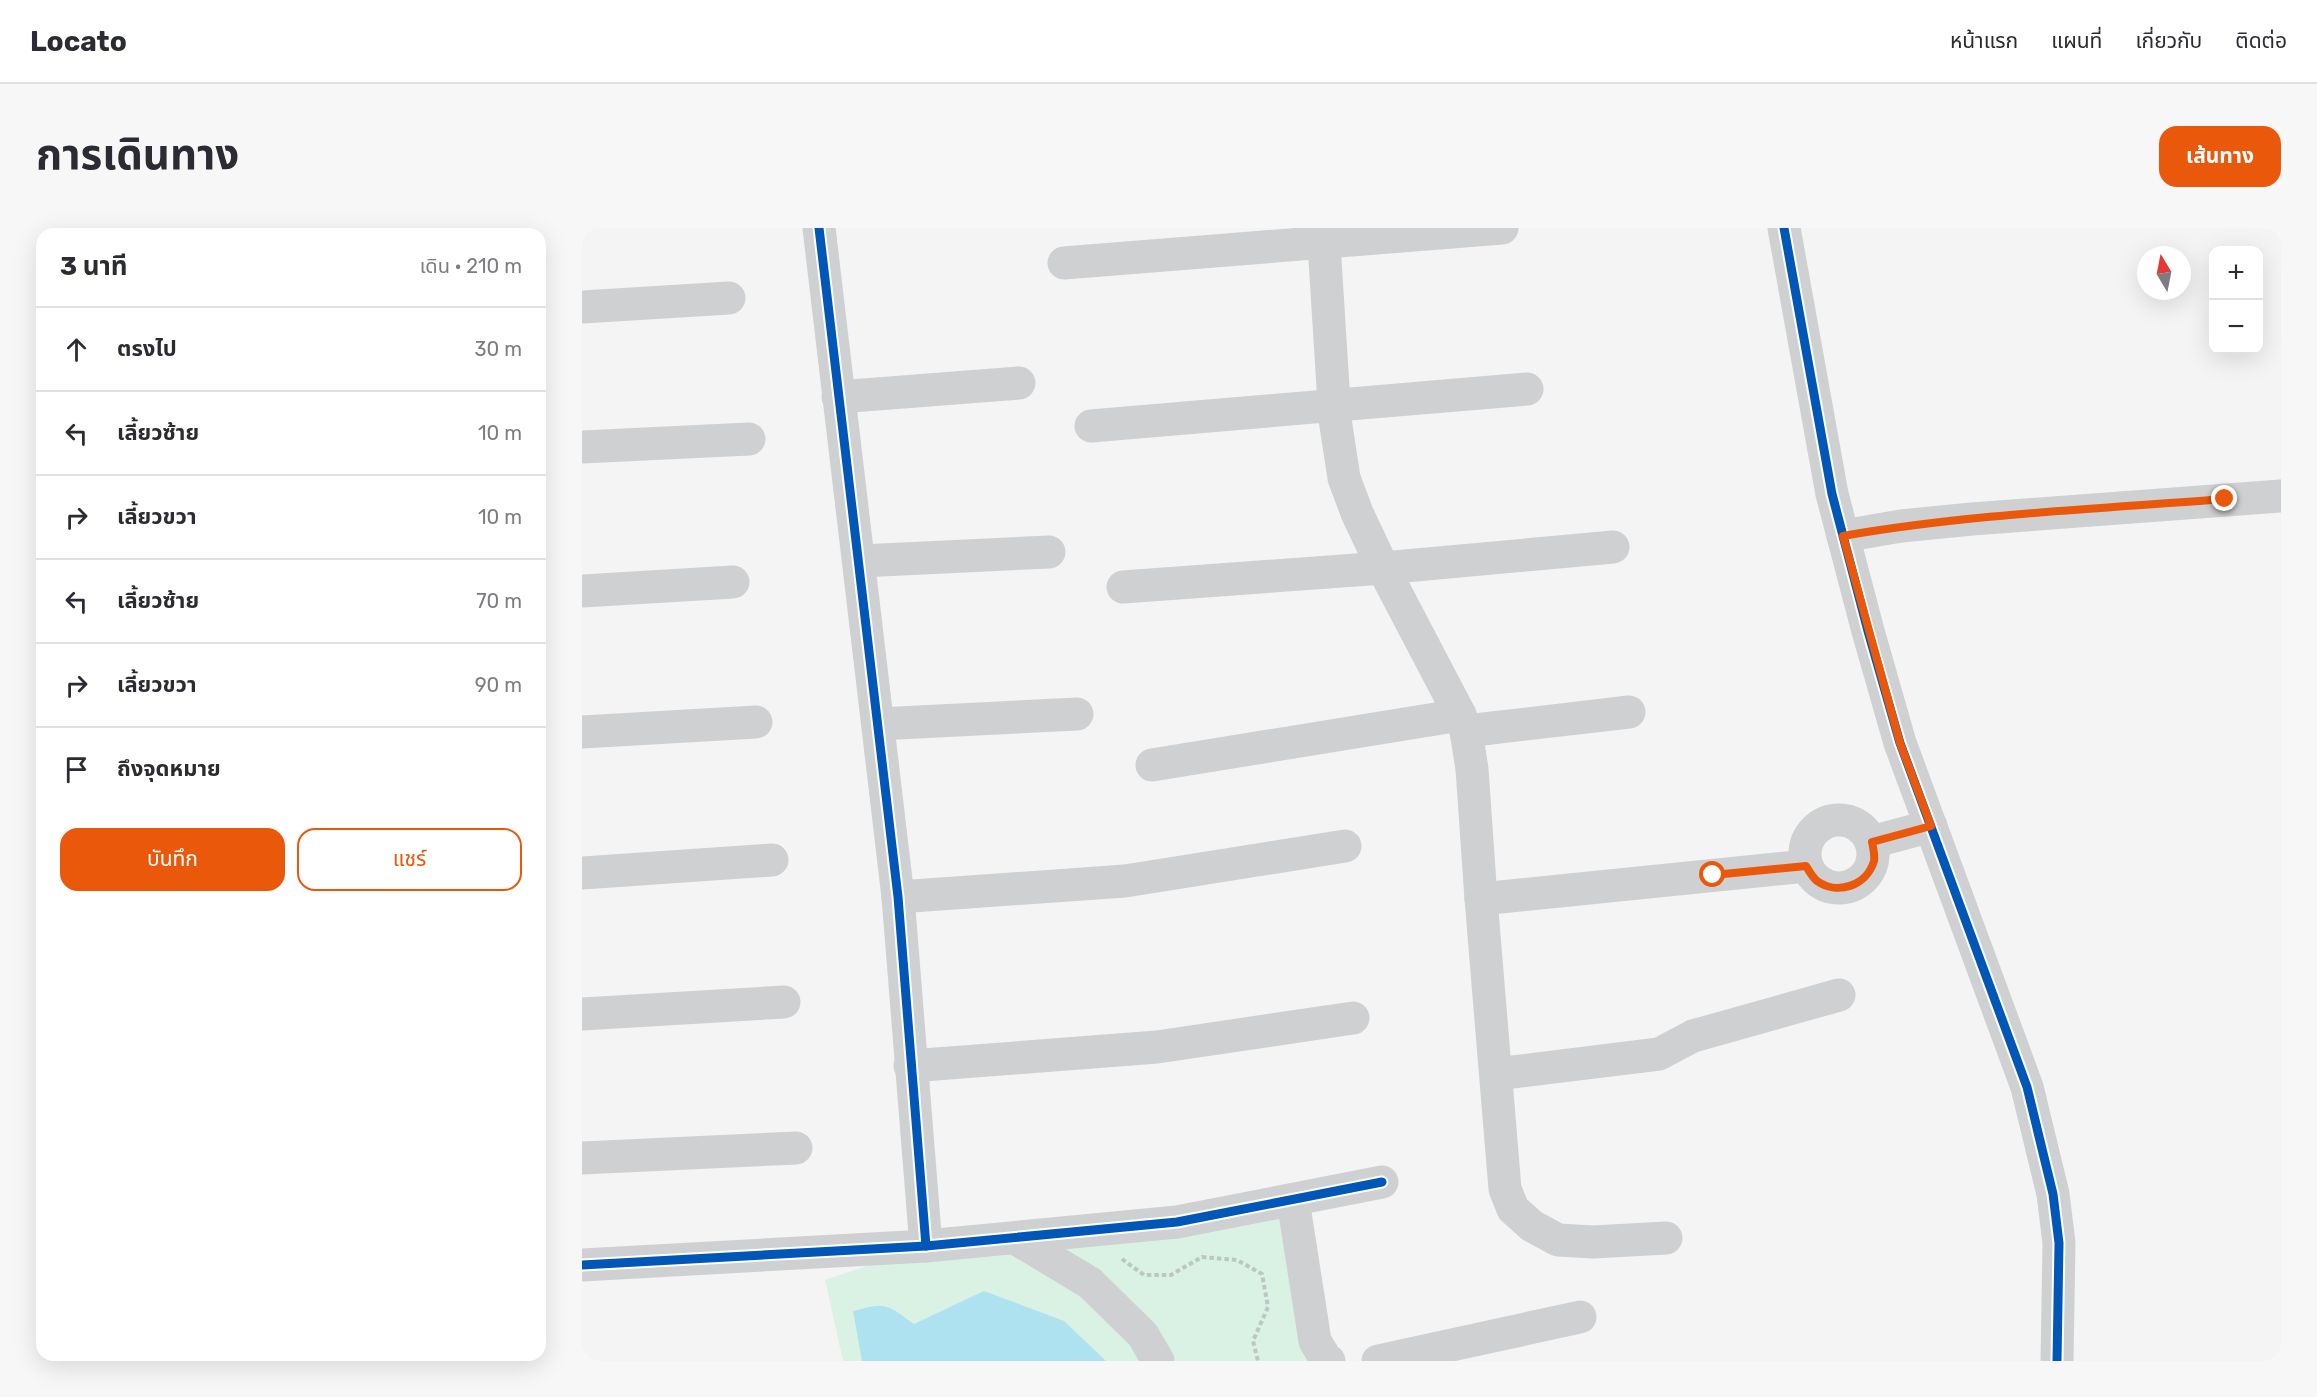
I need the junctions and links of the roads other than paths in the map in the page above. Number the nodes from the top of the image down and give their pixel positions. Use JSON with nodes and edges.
{"nodes":[{"id":1,"x":819,"y":228,"type":"edge"},
{"id":2,"x":1502,"y":228,"type":"edge"},
{"id":3,"x":1784,"y":228,"type":"edge"},
{"id":4,"x":1324,"y":236,"type":"edge"},
{"id":5,"x":1064,"y":263,"type":"dead end"},
{"id":6,"x":729,"y":298,"type":"dead end"},
{"id":7,"x":582,"y":307,"type":"edge"},
{"id":8,"x":1019,"y":383,"type":"dead end"},
{"id":9,"x":1527,"y":389,"type":"dead end"},
{"id":10,"x":838,"y":397,"type":"junction"},
{"id":11,"x":1335,"y":405,"type":"junction"},
{"id":12,"x":1091,"y":426,"type":"dead end"},
{"id":13,"x":750,"y":439,"type":"dead end"},
{"id":14,"x":582,"y":447,"type":"edge"},
{"id":15,"x":2281,"y":496,"type":"edge"},
{"id":16,"x":1843,"y":536,"type":"junction"},
{"id":17,"x":1613,"y":547,"type":"dead end"},
{"id":18,"x":1049,"y":552,"type":"dead end"},
{"id":19,"x":860,"y":561,"type":"junction"},
{"id":20,"x":1383,"y":568,"type":"junction"},
{"id":21,"x":733,"y":582,"type":"dead end"},
{"id":22,"x":1123,"y":587,"type":"dead end"},
{"id":23,"x":582,"y":591,"type":"edge"},
{"id":24,"x":1629,"y":712,"type":"dead end"},
{"id":25,"x":1077,"y":714,"type":"dead end"},
{"id":26,"x":756,"y":722,"type":"dead end"},
{"id":27,"x":1463,"y":723,"type":"junction"},
{"id":28,"x":878,"y":724,"type":"junction"},
{"id":29,"x":582,"y":732,"type":"edge"},
{"id":30,"x":1152,"y":765,"type":"dead end"},
{"id":31,"x":1931,"y":826,"type":"junction"},
{"id":32,"x":1872,"y":842,"type":"junction"},
{"id":33,"x":1345,"y":846,"type":"dead end"},
{"id":34,"x":772,"y":860,"type":"dead end"},
{"id":35,"x":1806,"y":866,"type":"junction"},
{"id":36,"x":582,"y":873,"type":"edge"},
{"id":37,"x":898,"y":897,"type":"junction"},
{"id":38,"x":1481,"y":899,"type":"junction"},
{"id":39,"x":1839,"y":995,"type":"dead end"},
{"id":40,"x":784,"y":1002,"type":"dead end"},
{"id":41,"x":582,"y":1014,"type":"edge"},
{"id":42,"x":1353,"y":1018,"type":"dead end"},
{"id":43,"x":910,"y":1066,"type":"junction"},
{"id":44,"x":1496,"y":1074,"type":"junction"},
{"id":45,"x":796,"y":1148,"type":"dead end"},
{"id":46,"x":582,"y":1158,"type":"edge"},
{"id":47,"x":1382,"y":1182,"type":"dead end"},
{"id":48,"x":1293,"y":1200,"type":"junction"},
{"id":49,"x":1015,"y":1238,"type":"junction"},
{"id":50,"x":1666,"y":1238,"type":"dead end"},
{"id":51,"x":926,"y":1246,"type":"junction"},
{"id":52,"x":582,"y":1265,"type":"edge"},
{"id":53,"x":1580,"y":1317,"type":"dead end"},
{"id":54,"x":1158,"y":1361,"type":"edge"},
{"id":55,"x":1329,"y":1361,"type":"edge"},
{"id":56,"x":1378,"y":1361,"type":"edge"},
{"id":57,"x":2057,"y":1361,"type":"edge"}],
"edges":[{"from":1,"to":10,"type":"street"},
{"from":2,"to":4,"type":"street"},
{"from":3,"to":16,"type":"street"},
{"from":4,"to":5,"type":"street"},
{"from":4,"to":11,"type":"street"},
{"from":6,"to":7,"type":"street"},
{"from":8,"to":10,"type":"street"},
{"from":9,"to":11,"type":"street"},
{"from":10,"to":19,"type":"street"},
{"from":11,"to":12,"type":"street"},
{"from":11,"to":20,"type":"street"},
{"from":13,"to":14,"type":"street"},
{"from":15,"to":16,"type":"street"},
{"from":16,"to":31,"type":"street"},
{"from":17,"to":20,"type":"street"},
{"from":18,"to":19,"type":"street"},
{"from":19,"to":28,"type":"street"},
{"from":20,"to":22,"type":"street"},
{"from":20,"to":27,"type":"street"},
{"from":21,"to":23,"type":"street"},
{"from":24,"to":27,"type":"street"},
{"from":25,"to":28,"type":"street"},
{"from":26,"to":29,"type":"street"},
{"from":27,"to":30,"type":"street"},
{"from":27,"to":38,"type":"street"},
{"from":28,"to":37,"type":"street"},
{"from":31,"to":32,"type":"street"},
{"from":31,"to":57,"type":"street"},
{"from":32,"to":35,"type":"street"},
{"from":32,"to":35,"type":"street"},
{"from":33,"to":37,"type":"street"},
{"from":34,"to":36,"type":"street"},
{"from":35,"to":38,"type":"street"},
{"from":37,"to":43,"type":"street"},
{"from":38,"to":44,"type":"street"},
{"from":39,"to":44,"type":"street"},
{"from":40,"to":41,"type":"street"},
{"from":42,"to":43,"type":"street"},
{"from":43,"to":51,"type":"street"},
{"from":44,"to":50,"type":"street"},
{"from":45,"to":46,"type":"street"},
{"from":47,"to":48,"type":"street"},
{"from":48,"to":49,"type":"street"},
{"from":48,"to":55,"type":"street"},
{"from":49,"to":51,"type":"street"},
{"from":49,"to":54,"type":"street"},
{"from":51,"to":52,"type":"street"},
{"from":53,"to":56,"type":"street"}]}
